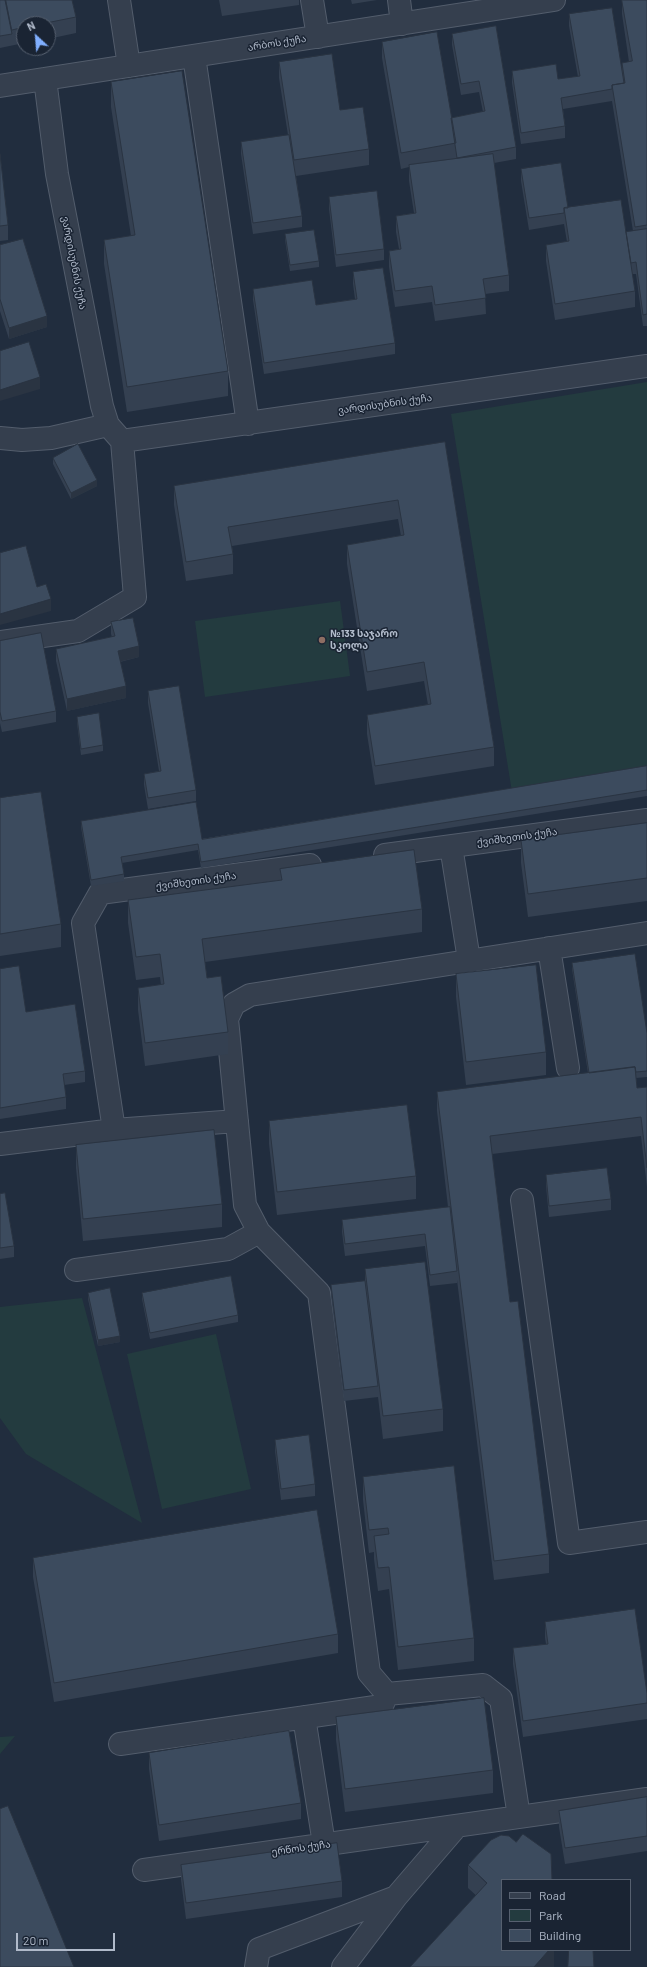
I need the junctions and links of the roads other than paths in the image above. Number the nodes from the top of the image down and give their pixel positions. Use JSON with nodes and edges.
{"nodes":[{"id":1,"x":119,"y":0,"type":"edge"},
{"id":2,"x":312,"y":0,"type":"edge"},
{"id":3,"x":399,"y":0,"type":"edge"},
{"id":4,"x":554,"y":0,"type":"edge"},
{"id":5,"x":402,"y":24,"type":"junction"},
{"id":6,"x":318,"y":36,"type":"junction"},
{"id":7,"x":194,"y":56,"type":"junction"},
{"id":8,"x":129,"y":66,"type":"junction"},
{"id":9,"x":45,"y":79,"type":"junction"},
{"id":10,"x":0,"y":86,"type":"edge"},
{"id":11,"x":647,"y":366,"type":"edge"},
{"id":12,"x":248,"y":424,"type":"junction"},
{"id":13,"x":115,"y":433,"type":"junction"},
{"id":14,"x":0,"y":438,"type":"edge"},
{"id":15,"x":0,"y":642,"type":"edge"},
{"id":16,"x":647,"y":820,"type":"edge"},
{"id":17,"x":451,"y":846,"type":"junction"},
{"id":18,"x":365,"y":858,"type":"edge"},
{"id":19,"x":326,"y":863,"type":"edge"},
{"id":20,"x":647,"y":933,"type":"edge"},
{"id":21,"x":549,"y":948,"type":"junction"},
{"id":22,"x":469,"y":960,"type":"junction"},
{"id":23,"x":568,"y":1068,"type":"dead end"},
{"id":24,"x":237,"y":1121,"type":"junction"},
{"id":25,"x":114,"y":1130,"type":"junction"},
{"id":26,"x":0,"y":1144,"type":"edge"},
{"id":27,"x":522,"y":1200,"type":"dead end"},
{"id":28,"x":259,"y":1232,"type":"junction"},
{"id":29,"x":76,"y":1270,"type":"dead end"},
{"id":30,"x":647,"y":1532,"type":"edge"},
{"id":31,"x":388,"y":1694,"type":"junction"},
{"id":32,"x":304,"y":1717,"type":"junction"},
{"id":33,"x":120,"y":1744,"type":"dead end"},
{"id":34,"x":647,"y":1799,"type":"edge"},
{"id":35,"x":519,"y":1817,"type":"junction"},
{"id":36,"x":457,"y":1826,"type":"junction"},
{"id":37,"x":324,"y":1844,"type":"junction"},
{"id":38,"x":144,"y":1870,"type":"dead end"},
{"id":39,"x":396,"y":1897,"type":"junction"},
{"id":40,"x":256,"y":1967,"type":"edge"},
{"id":41,"x":343,"y":1967,"type":"edge"}],
"edges":[{"from":1,"to":8,"type":"street"},
{"from":2,"to":6,"type":"street"},
{"from":3,"to":5,"type":"street"},
{"from":4,"to":5,"type":"street","name":"არბოს ქუჩა"},
{"from":5,"to":6,"type":"street","name":"არბოს ქუჩა"},
{"from":6,"to":7,"type":"street","name":"არბოს ქუჩა"},
{"from":7,"to":8,"type":"street","name":"არბოს ქუჩა"},
{"from":7,"to":12,"type":"street"},
{"from":8,"to":9,"type":"street","name":"არბოს ქუჩა"},
{"from":9,"to":10,"type":"street","name":"არბოს ქუჩა"},
{"from":9,"to":13,"type":"street","name":"ვარდისუბნის ქუჩა"},
{"from":11,"to":12,"type":"street","name":"ვარდისუბნის ქუჩა"},
{"from":12,"to":13,"type":"street","name":"ვარდისუბნის ქუჩა"},
{"from":13,"to":14,"type":"street"},
{"from":13,"to":15,"type":"street","name":"ვარდისუბნის ქუჩა"},
{"from":16,"to":17,"type":"street","name":"ქვიშხეთის ქუჩა"},
{"from":17,"to":18,"type":"street","name":"ქვიშხეთის ქუჩა"},
{"from":17,"to":22,"type":"street"},
{"from":19,"to":25,"type":"street","name":"ქვიშხეთის ქუჩა"},
{"from":20,"to":21,"type":"street"},
{"from":21,"to":22,"type":"street"},
{"from":21,"to":23,"type":"street"},
{"from":22,"to":24,"type":"street"},
{"from":24,"to":25,"type":"street"},
{"from":24,"to":28,"type":"street"},
{"from":25,"to":26,"type":"street"},
{"from":27,"to":30,"type":"street"},
{"from":28,"to":29,"type":"street"},
{"from":28,"to":31,"type":"street"},
{"from":31,"to":32,"type":"street"},
{"from":31,"to":35,"type":"street"},
{"from":32,"to":33,"type":"street"},
{"from":32,"to":37,"type":"street"},
{"from":34,"to":35,"type":"street","name":"ერწოს ქუჩა"},
{"from":35,"to":36,"type":"street","name":"ერწოს ქუჩა"},
{"from":36,"to":37,"type":"street","name":"ერწოს ქუჩა"},
{"from":36,"to":39,"type":"street"},
{"from":37,"to":38,"type":"street","name":"ერწოს ქუჩა"},
{"from":39,"to":40,"type":"street"},
{"from":39,"to":41,"type":"street"}]}
